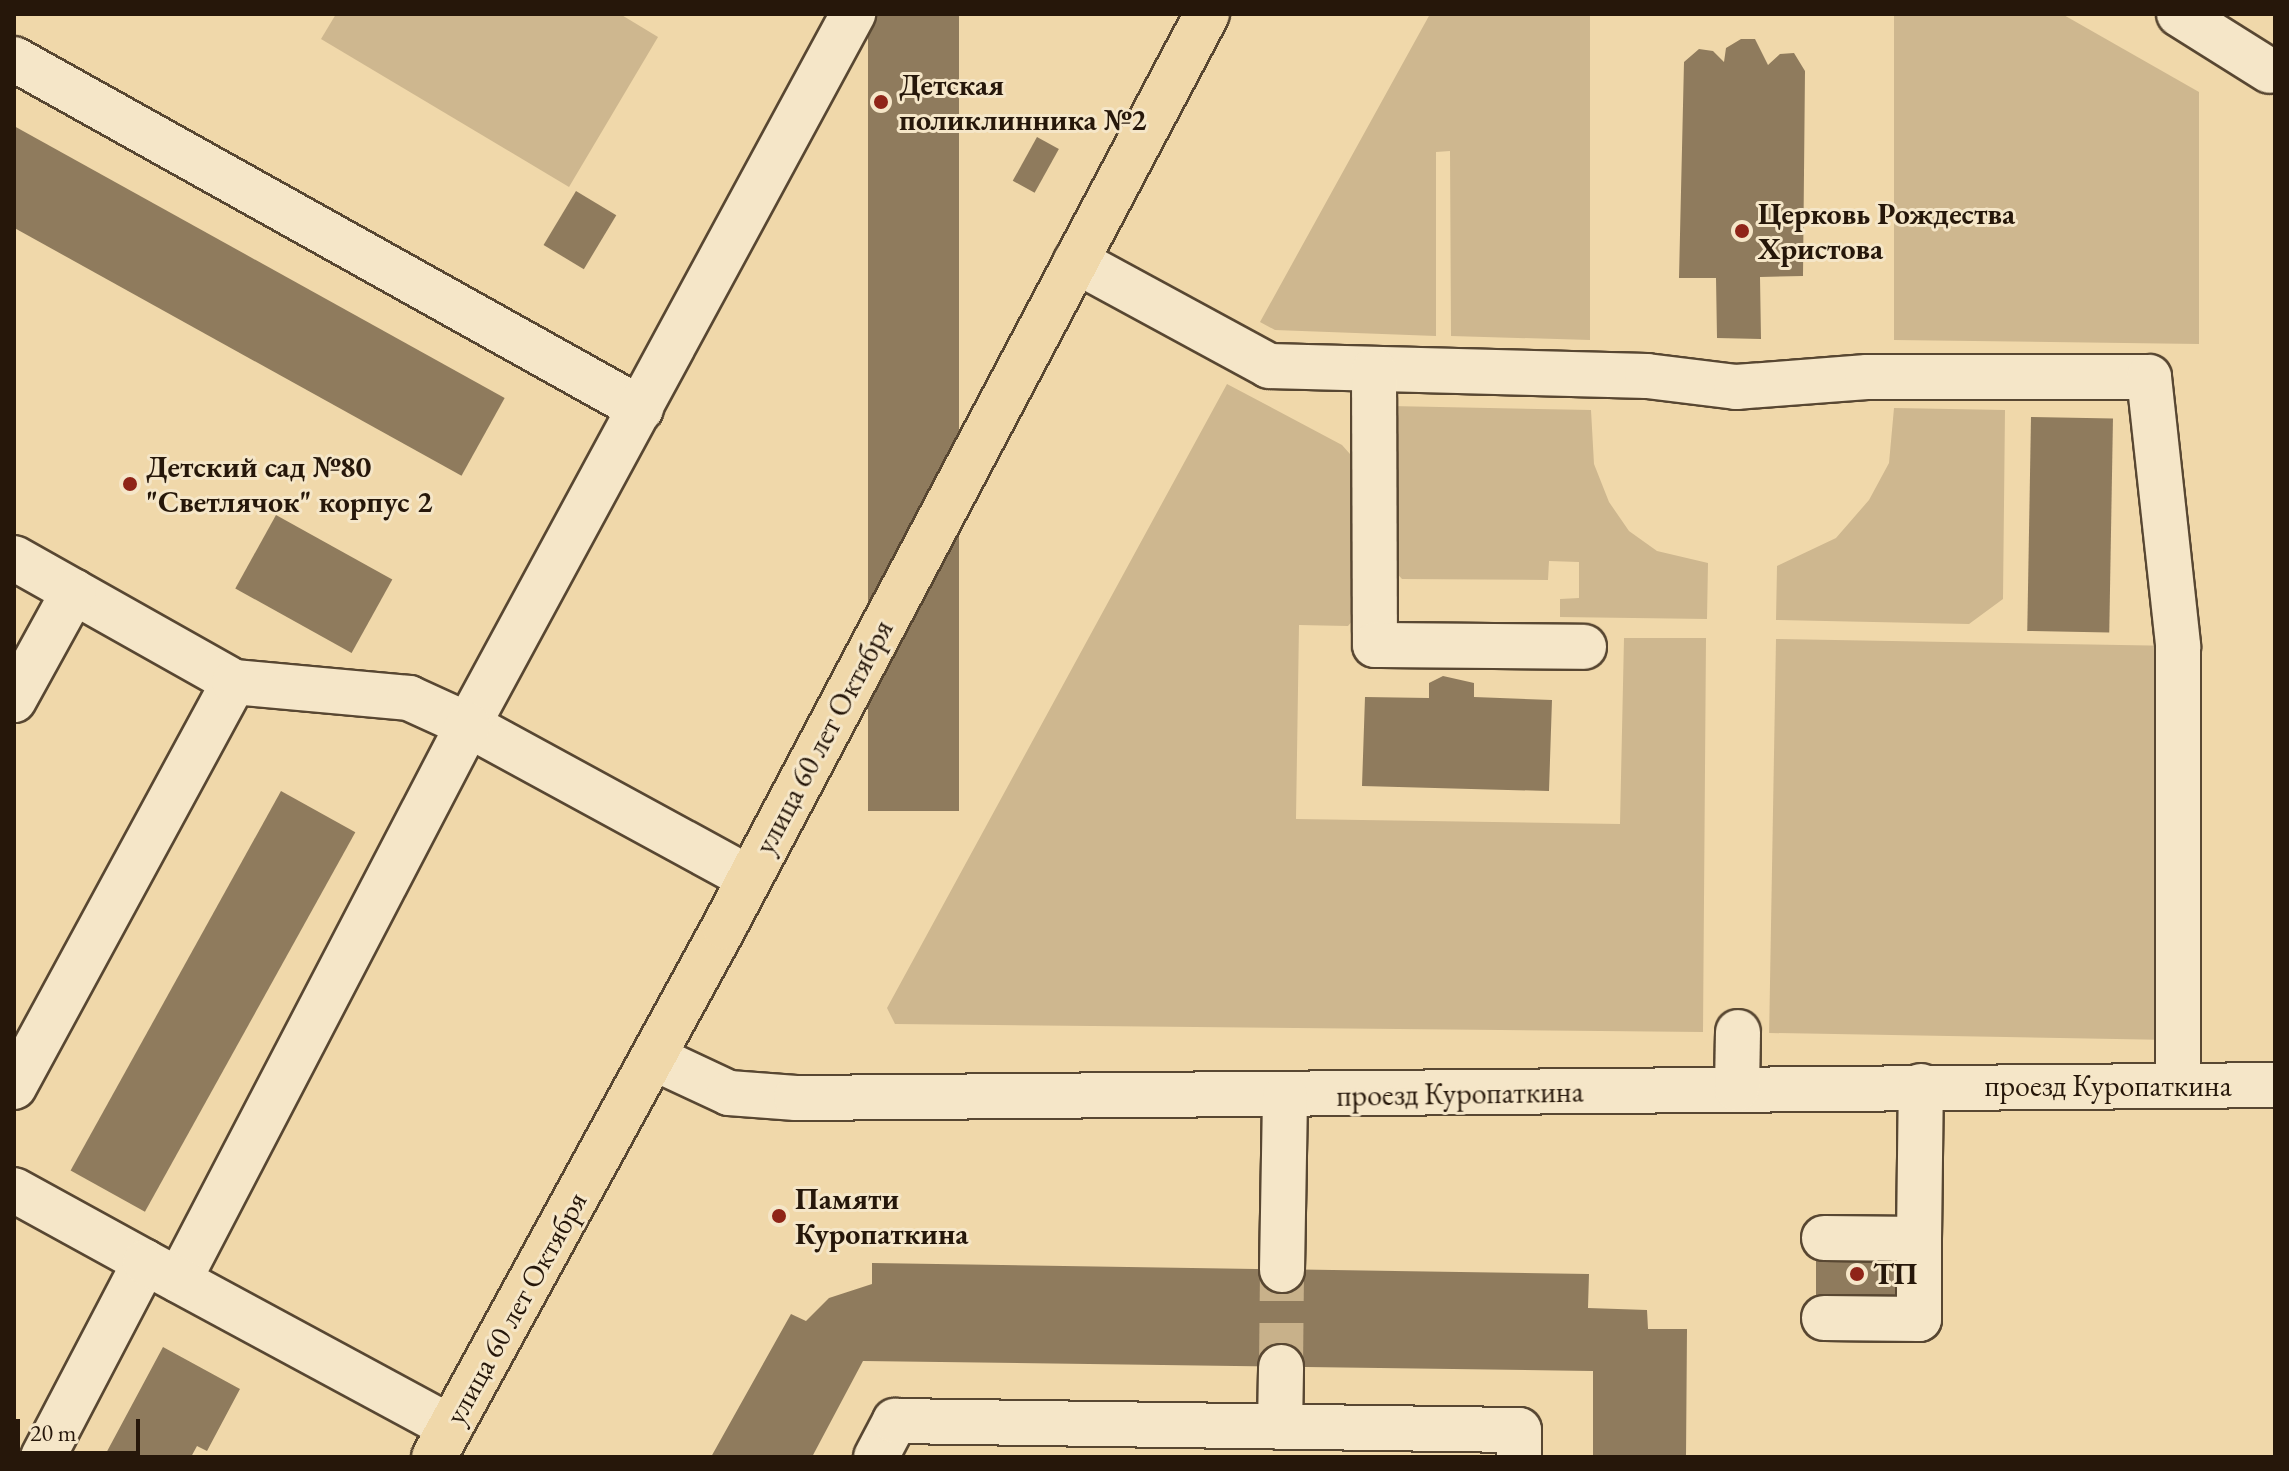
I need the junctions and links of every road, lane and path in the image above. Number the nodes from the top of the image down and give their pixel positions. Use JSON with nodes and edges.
{"nodes":[{"id":1,"x":853,"y":14,"type":"edge"},
{"id":2,"x":1207,"y":14,"type":"edge"},
{"id":3,"x":2179,"y":14,"type":"edge"},
{"id":4,"x":14,"y":59,"type":"edge"},
{"id":5,"x":2270,"y":71,"type":"dead end"},
{"id":6,"x":1076,"y":261,"type":"junction"},
{"id":7,"x":1374,"y":370,"type":"junction"},
{"id":8,"x":641,"y":409,"type":"junction"},
{"id":9,"x":14,"y":558,"type":"edge"},
{"id":10,"x":74,"y":591,"type":"junction"},
{"id":11,"x":1584,"y":647,"type":"dead end"},
{"id":12,"x":234,"y":682,"type":"junction"},
{"id":13,"x":14,"y":700,"type":"edge"},
{"id":14,"x":468,"y":725,"type":"junction"},
{"id":15,"x":749,"y":878,"type":"junction"},
{"id":16,"x":1738,"y":1032,"type":"dead end"},
{"id":17,"x":654,"y":1058,"type":"junction"},
{"id":18,"x":2275,"y":1085,"type":"edge"},
{"id":19,"x":1921,"y":1086,"type":"junction"},
{"id":20,"x":2178,"y":1086,"type":"junction"},
{"id":21,"x":14,"y":1087,"type":"edge"},
{"id":22,"x":1737,"y":1089,"type":"junction"},
{"id":23,"x":1285,"y":1096,"type":"junction"},
{"id":24,"x":14,"y":1190,"type":"edge"},
{"id":25,"x":1824,"y":1238,"type":"dead end"},
{"id":26,"x":1919,"y":1239,"type":"junction"},
{"id":27,"x":1282,"y":1270,"type":"tunnel mouth"},
{"id":28,"x":162,"y":1271,"type":"junction"},
{"id":29,"x":1824,"y":1318,"type":"dead end"},
{"id":30,"x":1281,"y":1367,"type":"tunnel mouth"},
{"id":31,"x":1280,"y":1427,"type":"junction"},
{"id":32,"x":442,"y":1442,"type":"edge"},
{"id":33,"x":43,"y":1457,"type":"edge"},
{"id":34,"x":876,"y":1457,"type":"edge"},
{"id":35,"x":1519,"y":1457,"type":"edge"}],
"edges":[{"from":1,"to":8,"type":"street"},
{"from":2,"to":6,"type":"main road","name":"улица 60 лет Октября"},
{"from":3,"to":5,"type":"street"},
{"from":4,"to":8,"type":"street"},
{"from":6,"to":7,"type":"street"},
{"from":6,"to":15,"type":"main road","name":"улица 60 лет Октября"},
{"from":7,"to":11,"type":"street"},
{"from":7,"to":20,"type":"street"},
{"from":8,"to":14,"type":"street"},
{"from":9,"to":10,"type":"street"},
{"from":10,"to":12,"type":"street"},
{"from":10,"to":13,"type":"street"},
{"from":12,"to":14,"type":"street"},
{"from":12,"to":21,"type":"street"},
{"from":14,"to":15,"type":"street"},
{"from":14,"to":28,"type":"street"},
{"from":15,"to":17,"type":"main road","name":"улица 60 лет Октября"},
{"from":16,"to":22,"type":"street"},
{"from":17,"to":23,"type":"street","name":"проезд Куропаткина"},
{"from":17,"to":32,"type":"main road","name":"улица 60 лет Октября"},
{"from":18,"to":20,"type":"street","name":"проезд Куропаткина"},
{"from":19,"to":20,"type":"street","name":"проезд Куропаткина"},
{"from":19,"to":22,"type":"street","name":"проезд Куропаткина"},
{"from":19,"to":26,"type":"street"},
{"from":22,"to":23,"type":"street","name":"проезд Куропаткина"},
{"from":23,"to":27,"type":"street"},
{"from":24,"to":28,"type":"street"},
{"from":25,"to":26,"type":"street"},
{"from":26,"to":29,"type":"street"},
{"from":28,"to":32,"type":"street"},
{"from":28,"to":33,"type":"street"},
{"from":30,"to":31,"type":"street"},
{"from":31,"to":34,"type":"street"},
{"from":31,"to":35,"type":"street"}]}
